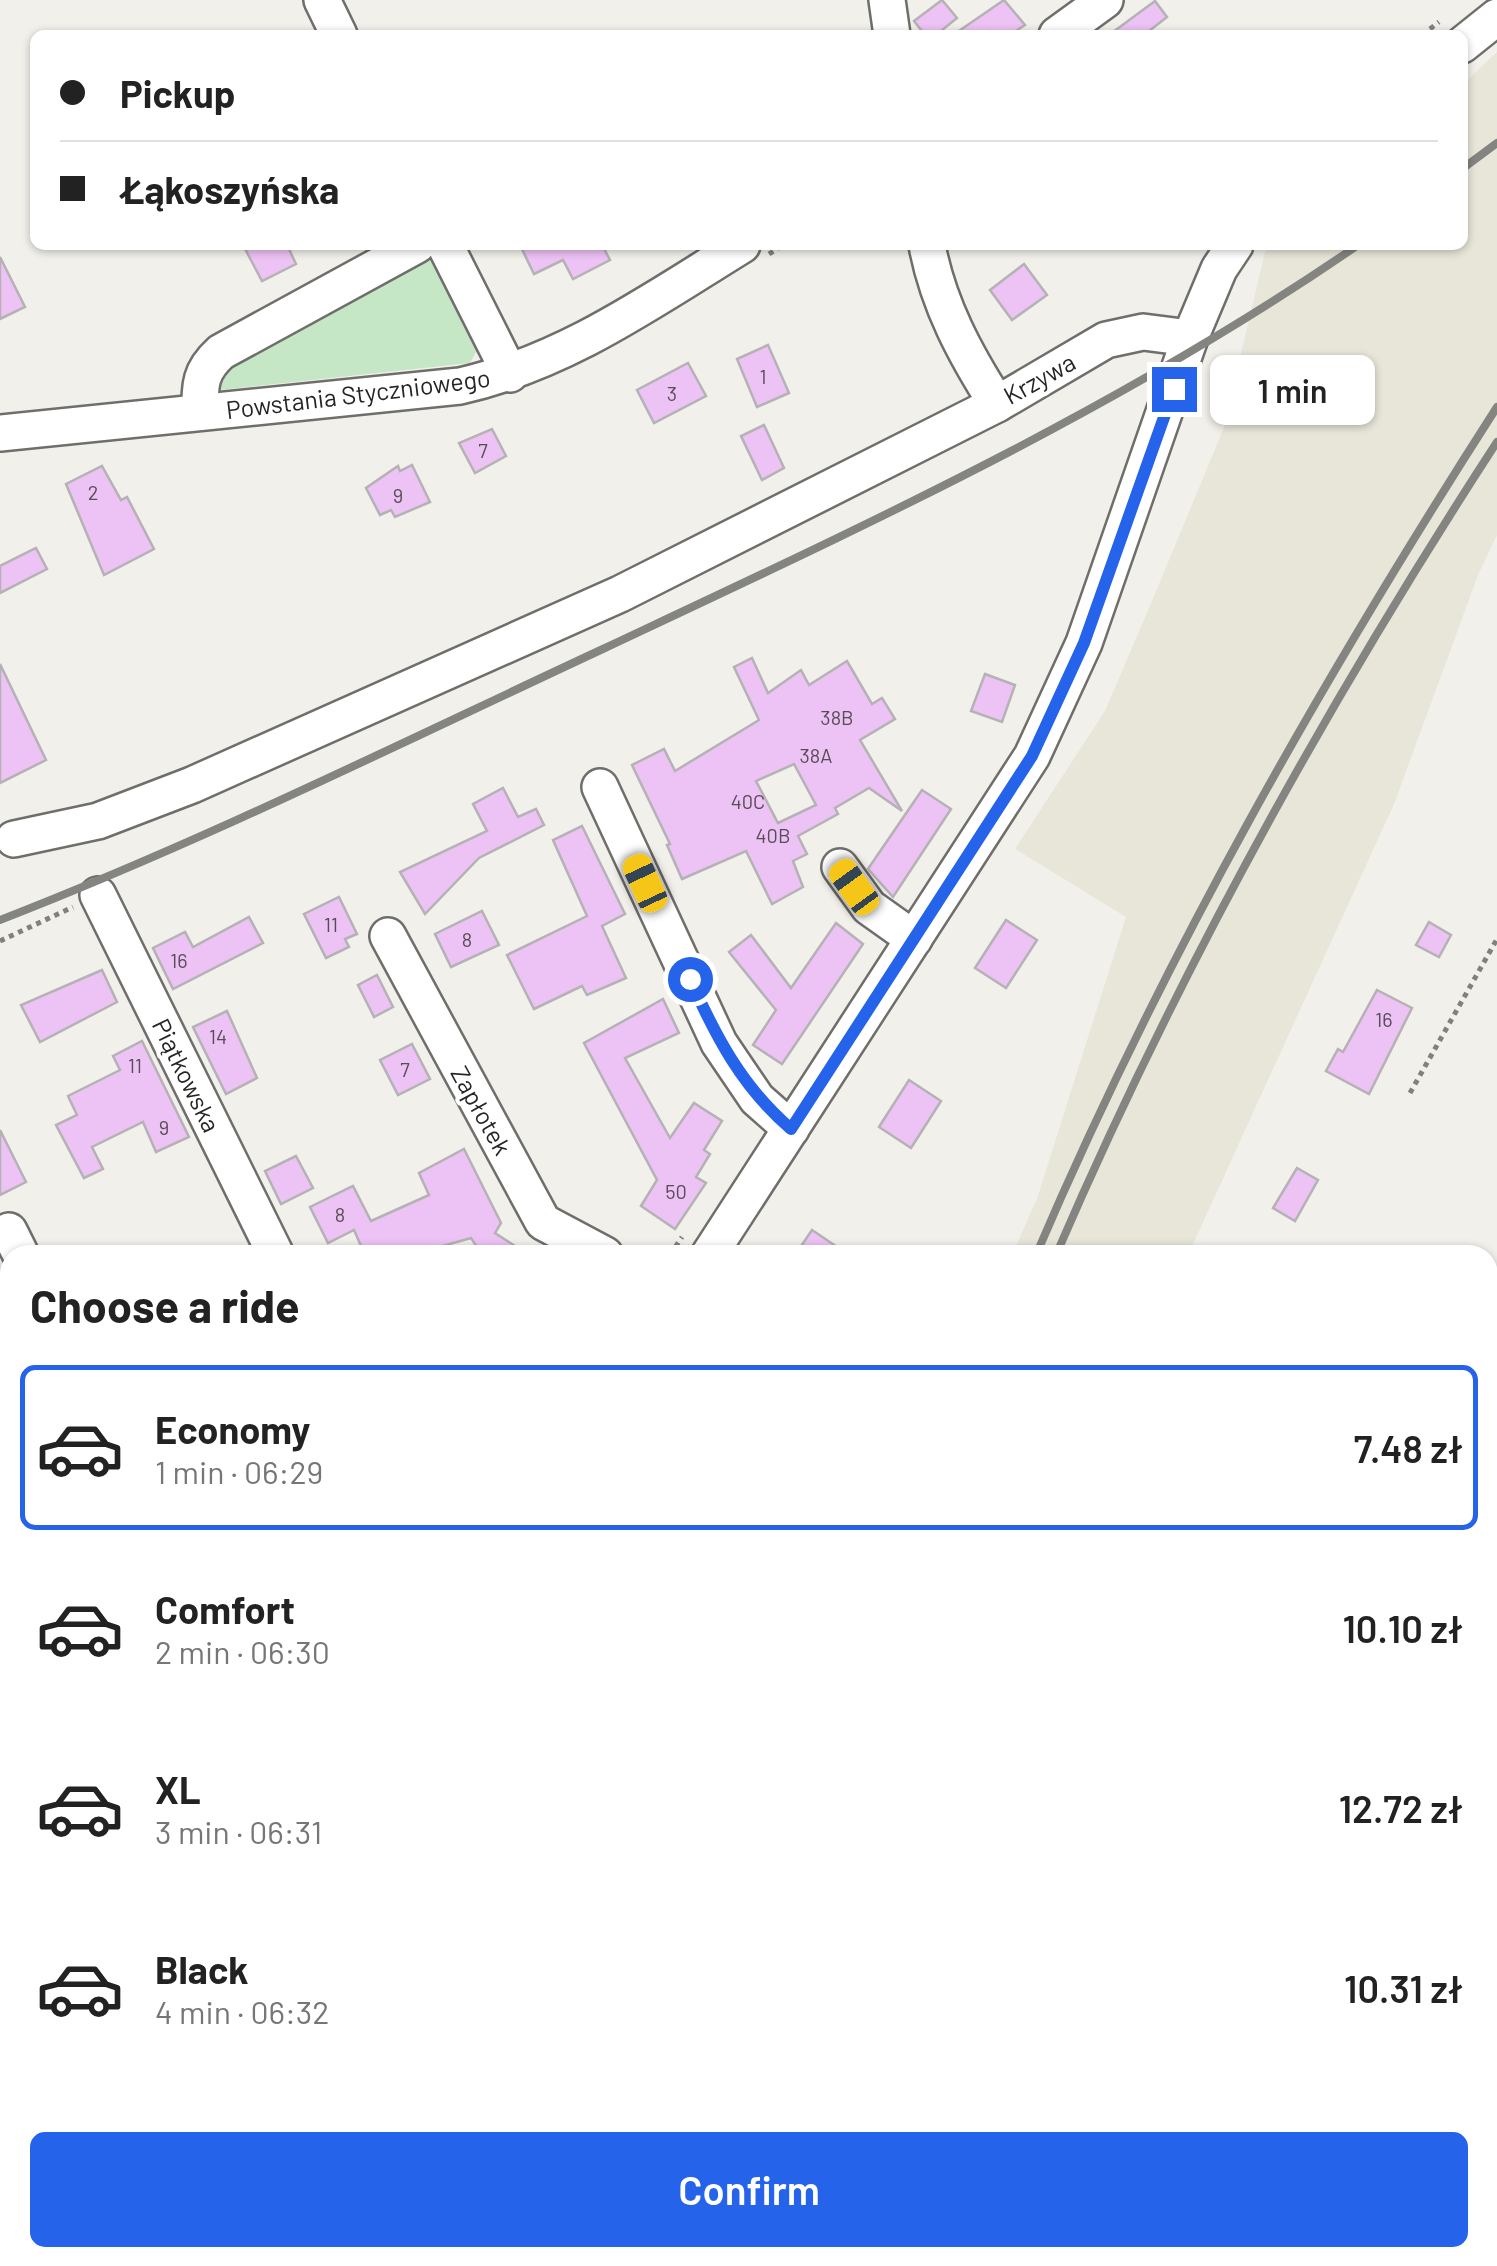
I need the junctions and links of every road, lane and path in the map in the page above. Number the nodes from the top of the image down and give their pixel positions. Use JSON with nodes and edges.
{"nodes":[{"id":1,"x":322,"y":0,"type":"edge"},
{"id":2,"x":887,"y":0,"type":"edge"},
{"id":3,"x":1104,"y":0,"type":"edge"},
{"id":4,"x":1497,"y":17,"type":"edge"},
{"id":5,"x":337,"y":30,"type":"edge"},
{"id":6,"x":891,"y":30,"type":"edge"},
{"id":7,"x":1063,"y":30,"type":"edge"},
{"id":8,"x":1468,"y":41,"type":"edge"},
{"id":9,"x":408,"y":250,"type":"edge"},
{"id":10,"x":448,"y":250,"type":"edge"},
{"id":11,"x":734,"y":250,"type":"edge"},
{"id":12,"x":929,"y":250,"type":"edge"},
{"id":13,"x":1232,"y":250,"type":"edge"},
{"id":14,"x":1190,"y":338,"type":"junction"},
{"id":15,"x":510,"y":374,"type":"junction"},
{"id":16,"x":997,"y":404,"type":"junction"},
{"id":17,"x":200,"y":411,"type":"junction"},
{"id":18,"x":0,"y":433,"type":"edge"},
{"id":19,"x":600,"y":787,"type":"dead end"},
{"id":20,"x":14,"y":839,"type":"dead end"},
{"id":21,"x":840,"y":867,"type":"dead end"},
{"id":22,"x":98,"y":896,"type":"joint"},
{"id":23,"x":388,"y":936,"type":"dead end"},
{"id":24,"x":1497,"y":939,"type":"edge"},
{"id":25,"x":914,"y":940,"type":"junction"},
{"id":26,"x":0,"y":941,"type":"edge"},
{"id":27,"x":1410,"y":1092,"type":"dead end"},
{"id":28,"x":791,"y":1129,"type":"junction"},
{"id":29,"x":691,"y":1222,"type":"dead end"},
{"id":30,"x":271,"y":1245,"type":"edge"},
{"id":31,"x":586,"y":1245,"type":"edge"},
{"id":32,"x":676,"y":1245,"type":"edge"},
{"id":33,"x":716,"y":1245,"type":"edge"}],
"edges":[{"from":1,"to":5,"type":"street"},
{"from":2,"to":6,"type":"street"},
{"from":3,"to":7,"type":"street"},
{"from":4,"to":8,"type":"street"},
{"from":9,"to":17,"type":"street"},
{"from":10,"to":15,"type":"street"},
{"from":11,"to":15,"type":"street","name":"Powstania Styczniowego"},
{"from":12,"to":16,"type":"street","name":"Krzywa"},
{"from":13,"to":14,"type":"street"},
{"from":14,"to":16,"type":"street","name":"Krzywa"},
{"from":14,"to":25,"type":"street"},
{"from":15,"to":17,"type":"street","name":"Powstania Styczniowego"},
{"from":16,"to":20,"type":"street"},
{"from":17,"to":18,"type":"street","name":"Powstania Styczniowego"},
{"from":19,"to":28,"type":"street"},
{"from":21,"to":25,"type":"street"},
{"from":22,"to":26,"type":"path"},
{"from":22,"to":30,"type":"street","name":"Piątkowska"},
{"from":23,"to":31,"type":"street","name":"Zapłotek"},
{"from":24,"to":27,"type":"path"},
{"from":25,"to":28,"type":"street"},
{"from":28,"to":33,"type":"street"},
{"from":29,"to":32,"type":"path"}]}
